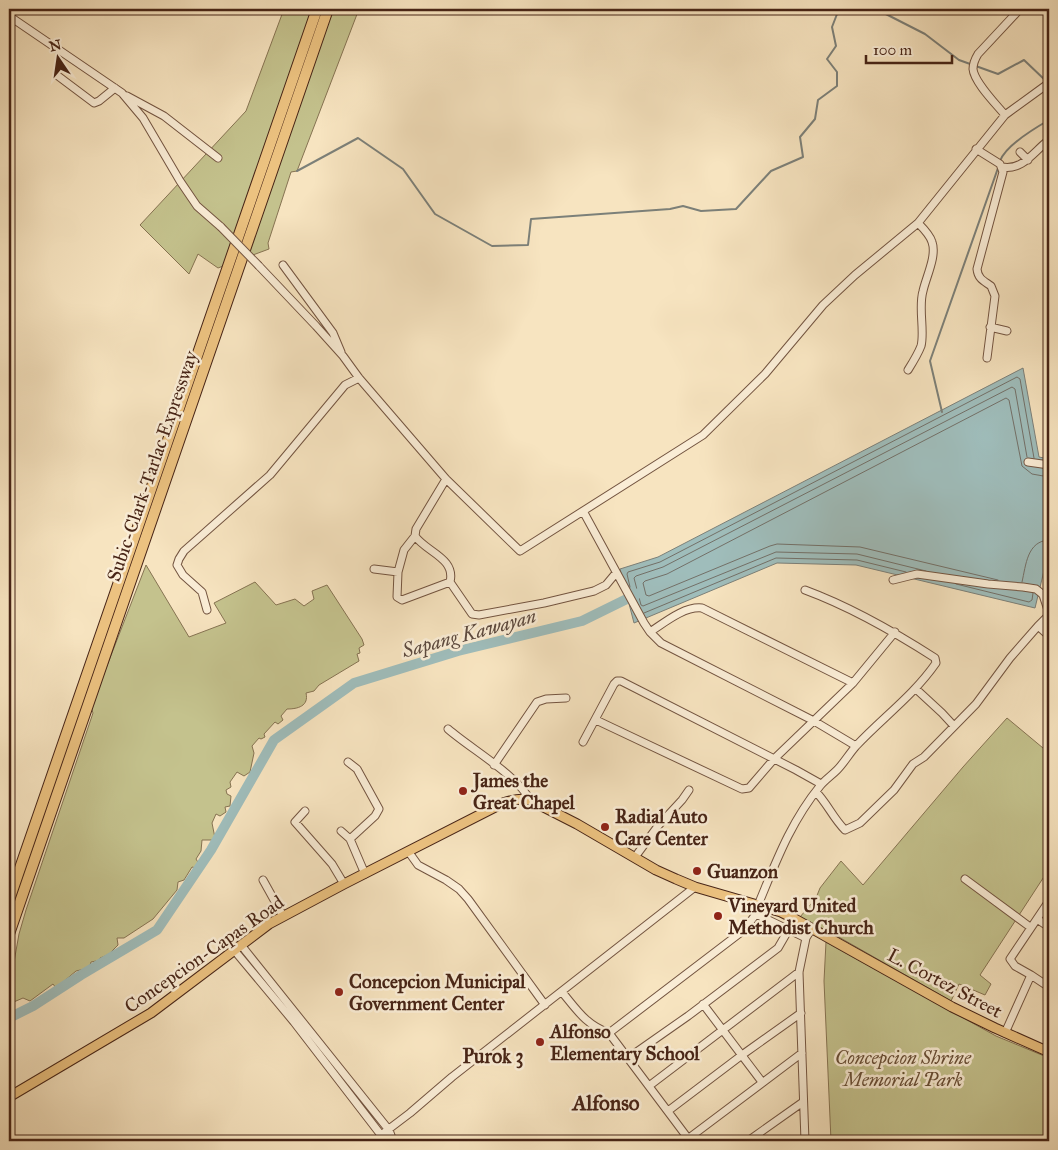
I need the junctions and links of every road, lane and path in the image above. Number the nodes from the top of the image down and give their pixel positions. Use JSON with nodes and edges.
{"nodes":[{"id":1,"x":317,"y":9,"type":"edge"},
{"id":2,"x":328,"y":9,"type":"edge"},
{"id":3,"x":1020,"y":9,"type":"edge"},
{"id":4,"x":9,"y":16,"type":"edge"},
{"id":5,"x":58,"y":76,"type":"dead end"},
{"id":6,"x":1049,"y":83,"type":"edge"},
{"id":7,"x":115,"y":88,"type":"junction"},
{"id":8,"x":122,"y":93,"type":"junction"},
{"id":9,"x":1005,"y":115,"type":"junction"},
{"id":10,"x":1049,"y":140,"type":"edge"},
{"id":11,"x":976,"y":149,"type":"junction"},
{"id":12,"x":1020,"y":152,"type":"dead end"},
{"id":13,"x":218,"y":158,"type":"dead end"},
{"id":14,"x":1028,"y":160,"type":"junction"},
{"id":15,"x":1002,"y":168,"type":"junction"},
{"id":16,"x":918,"y":223,"type":"junction"},
{"id":17,"x":283,"y":265,"type":"dead end"},
{"id":18,"x":990,"y":327,"type":"junction"},
{"id":19,"x":1007,"y":332,"type":"dead end"},
{"id":20,"x":343,"y":356,"type":"junction"},
{"id":21,"x":987,"y":358,"type":"dead end"},
{"id":22,"x":908,"y":370,"type":"dead end"},
{"id":23,"x":359,"y":378,"type":"junction"},
{"id":24,"x":1028,"y":462,"type":"dead end"},
{"id":25,"x":1049,"y":466,"type":"edge"},
{"id":26,"x":446,"y":479,"type":"junction"},
{"id":27,"x":583,"y":511,"type":"junction"},
{"id":28,"x":415,"y":536,"type":"junction"},
{"id":29,"x":374,"y":569,"type":"dead end"},
{"id":30,"x":398,"y":572,"type":"junction"},
{"id":31,"x":618,"y":576,"type":"junction"},
{"id":32,"x":893,"y":580,"type":"dead end"},
{"id":33,"x":450,"y":582,"type":"junction"},
{"id":34,"x":804,"y":590,"type":"dead end"},
{"id":35,"x":207,"y":610,"type":"dead end"},
{"id":36,"x":1049,"y":614,"type":"edge"},
{"id":37,"x":1038,"y":626,"type":"junction"},
{"id":38,"x":650,"y":632,"type":"junction"},
{"id":39,"x":895,"y":632,"type":"junction"},
{"id":40,"x":1049,"y":636,"type":"edge"},
{"id":41,"x":853,"y":682,"type":"junction"},
{"id":42,"x":916,"y":689,"type":"junction"},
{"id":43,"x":566,"y":698,"type":"dead end"},
{"id":44,"x":596,"y":720,"type":"junction"},
{"id":45,"x":814,"y":721,"type":"junction"},
{"id":46,"x":954,"y":726,"type":"junction"},
{"id":47,"x":448,"y":729,"type":"dead end"},
{"id":48,"x":584,"y":742,"type":"dead end"},
{"id":49,"x":856,"y":746,"type":"junction"},
{"id":50,"x":774,"y":759,"type":"junction"},
{"id":51,"x":348,"y":762,"type":"dead end"},
{"id":52,"x":494,"y":765,"type":"junction"},
{"id":53,"x":821,"y":784,"type":"junction"},
{"id":54,"x":689,"y":790,"type":"dead end"},
{"id":55,"x":816,"y":792,"type":"junction"},
{"id":56,"x":530,"y":800,"type":"junction"},
{"id":57,"x":305,"y":811,"type":"dead end"},
{"id":58,"x":341,"y":831,"type":"dead end"},
{"id":59,"x":350,"y":839,"type":"junction"},
{"id":60,"x":408,"y":851,"type":"junction"},
{"id":61,"x":635,"y":857,"type":"junction"},
{"id":62,"x":365,"y":874,"type":"junction"},
{"id":63,"x":965,"y":879,"type":"dead end"},
{"id":64,"x":263,"y":880,"type":"dead end"},
{"id":65,"x":344,"y":884,"type":"junction"},
{"id":66,"x":695,"y":887,"type":"junction"},
{"id":67,"x":9,"y":900,"type":"edge"},
{"id":68,"x":1049,"y":901,"type":"edge"},
{"id":69,"x":758,"y":905,"type":"junction"},
{"id":70,"x":756,"y":914,"type":"junction"},
{"id":71,"x":283,"y":916,"type":"junction"},
{"id":72,"x":1037,"y":919,"type":"junction"},
{"id":73,"x":1049,"y":927,"type":"edge"},
{"id":74,"x":812,"y":928,"type":"junction"},
{"id":75,"x":1030,"y":928,"type":"junction"},
{"id":76,"x":789,"y":930,"type":"junction"},
{"id":77,"x":9,"y":934,"type":"edge"},
{"id":78,"x":806,"y":938,"type":"junction"},
{"id":79,"x":237,"y":948,"type":"junction"},
{"id":80,"x":799,"y":972,"type":"junction"},
{"id":81,"x":1031,"y":975,"type":"junction"},
{"id":82,"x":1049,"y":987,"type":"edge"},
{"id":83,"x":562,"y":992,"type":"junction"},
{"id":84,"x":703,"y":1004,"type":"junction"},
{"id":85,"x":545,"y":1005,"type":"junction"},
{"id":86,"x":801,"y":1013,"type":"junction"},
{"id":87,"x":722,"y":1029,"type":"junction"},
{"id":88,"x":608,"y":1033,"type":"junction"},
{"id":89,"x":1005,"y":1033,"type":"junction"},
{"id":90,"x":1049,"y":1052,"type":"edge"},
{"id":91,"x":802,"y":1053,"type":"junction"},
{"id":92,"x":742,"y":1055,"type":"junction"},
{"id":93,"x":628,"y":1058,"type":"junction"},
{"id":94,"x":762,"y":1082,"type":"junction"},
{"id":95,"x":649,"y":1086,"type":"junction"},
{"id":96,"x":9,"y":1097,"type":"edge"},
{"id":97,"x":803,"y":1102,"type":"junction"},
{"id":98,"x":668,"y":1111,"type":"junction"},
{"id":99,"x":389,"y":1130,"type":"junction"},
{"id":100,"x":381,"y":1135,"type":"junction"},
{"id":101,"x":688,"y":1140,"type":"edge"},
{"id":102,"x":388,"y":1141,"type":"edge"},
{"id":103,"x":393,"y":1141,"type":"edge"},
{"id":104,"x":748,"y":1141,"type":"edge"},
{"id":105,"x":805,"y":1141,"type":"edge"}],
"edges":[{"from":1,"to":67,"type":"highway","name":"Subic-Clark-Tarlac Expressway"},
{"from":2,"to":77,"type":"highway","name":"Subic-Clark-Tarlac Expressway"},
{"from":3,"to":9,"type":"street"},
{"from":4,"to":7,"type":"street"},
{"from":5,"to":7,"type":"street"},
{"from":6,"to":9,"type":"street"},
{"from":7,"to":8,"type":"street"},
{"from":8,"to":13,"type":"street"},
{"from":8,"to":20,"type":"street","bridge":true},
{"from":9,"to":11,"type":"street"},
{"from":10,"to":14,"type":"street"},
{"from":11,"to":15,"type":"street"},
{"from":11,"to":16,"type":"street"},
{"from":12,"to":14,"type":"street"},
{"from":14,"to":15,"type":"street"},
{"from":15,"to":18,"type":"street"},
{"from":16,"to":22,"type":"street"},
{"from":16,"to":27,"type":"street"},
{"from":17,"to":20,"type":"street"},
{"from":18,"to":19,"type":"street"},
{"from":18,"to":21,"type":"street"},
{"from":20,"to":23,"type":"street"},
{"from":23,"to":26,"type":"street"},
{"from":23,"to":35,"type":"street"},
{"from":24,"to":25,"type":"street"},
{"from":26,"to":27,"type":"street"},
{"from":26,"to":28,"type":"street"},
{"from":27,"to":31,"type":"street"},
{"from":28,"to":30,"type":"street"},
{"from":28,"to":33,"type":"street"},
{"from":29,"to":30,"type":"street"},
{"from":30,"to":33,"type":"street"},
{"from":31,"to":33,"type":"street"},
{"from":31,"to":38,"type":"street"},
{"from":32,"to":36,"type":"street"},
{"from":34,"to":39,"type":"street"},
{"from":36,"to":37,"type":"street"},
{"from":37,"to":40,"type":"street"},
{"from":37,"to":46,"type":"street"},
{"from":38,"to":41,"type":"street"},
{"from":38,"to":45,"type":"street"},
{"from":39,"to":41,"type":"street"},
{"from":39,"to":42,"type":"street"},
{"from":41,"to":45,"type":"street"},
{"from":42,"to":46,"type":"street"},
{"from":42,"to":49,"type":"street"},
{"from":43,"to":52,"type":"street"},
{"from":44,"to":48,"type":"street"},
{"from":44,"to":50,"type":"street"},
{"from":44,"to":50,"type":"street"},
{"from":45,"to":49,"type":"street"},
{"from":45,"to":50,"type":"street"},
{"from":46,"to":55,"type":"street"},
{"from":47,"to":52,"type":"street"},
{"from":49,"to":53,"type":"street"},
{"from":50,"to":53,"type":"street"},
{"from":51,"to":59,"type":"street"},
{"from":52,"to":56,"type":"street"},
{"from":53,"to":55,"type":"street"},
{"from":54,"to":61,"type":"street"},
{"from":55,"to":69,"type":"street"},
{"from":56,"to":60,"type":"main road","name":"Concepcion-Capas Road"},
{"from":56,"to":61,"type":"main road","name":"L. Cortez Street"},
{"from":57,"to":65,"type":"street"},
{"from":58,"to":59,"type":"street"},
{"from":59,"to":62,"type":"street"},
{"from":60,"to":62,"type":"main road","name":"Concepcion-Capas Road"},
{"from":60,"to":85,"type":"street"},
{"from":61,"to":66,"type":"main road","name":"L. Cortez Street"},
{"from":62,"to":65,"type":"main road","name":"Concepcion-Capas Road"},
{"from":63,"to":75,"type":"street"},
{"from":64,"to":71,"type":"street"},
{"from":65,"to":71,"type":"main road","name":"Concepcion-Capas Road"},
{"from":66,"to":69,"type":"main road","name":"L. Cortez Street"},
{"from":66,"to":83,"type":"street"},
{"from":68,"to":72,"type":"street"},
{"from":69,"to":70,"type":"street"},
{"from":69,"to":74,"type":"main road","name":"L. Cortez Street"},
{"from":70,"to":76,"type":"street"},
{"from":70,"to":88,"type":"street"},
{"from":71,"to":79,"type":"main road","name":"Concepcion-Capas Road"},
{"from":72,"to":73,"type":"street"},
{"from":72,"to":75,"type":"street"},
{"from":74,"to":78,"type":"street"},
{"from":74,"to":89,"type":"main road","name":"L. Cortez Street"},
{"from":75,"to":81,"type":"street"},
{"from":76,"to":78,"type":"street"},
{"from":76,"to":84,"type":"street"},
{"from":78,"to":80,"type":"street"},
{"from":79,"to":96,"type":"main road","name":"Concepcion-Capas Road"},
{"from":79,"to":99,"type":"street"},
{"from":79,"to":100,"type":"street"},
{"from":80,"to":86,"type":"street"},
{"from":80,"to":87,"type":"street"},
{"from":81,"to":82,"type":"street"},
{"from":81,"to":89,"type":"street"},
{"from":83,"to":85,"type":"street"},
{"from":83,"to":88,"type":"street"},
{"from":84,"to":87,"type":"street"},
{"from":84,"to":93,"type":"street"},
{"from":85,"to":99,"type":"street"},
{"from":86,"to":91,"type":"street"},
{"from":86,"to":92,"type":"street"},
{"from":87,"to":92,"type":"street"},
{"from":87,"to":95,"type":"street"},
{"from":88,"to":93,"type":"street"},
{"from":89,"to":90,"type":"main road","name":"L. Cortez Street"},
{"from":91,"to":94,"type":"street"},
{"from":91,"to":97,"type":"street"},
{"from":92,"to":94,"type":"street"},
{"from":92,"to":98,"type":"street"},
{"from":93,"to":95,"type":"street"},
{"from":94,"to":101,"type":"street"},
{"from":95,"to":98,"type":"street"},
{"from":97,"to":104,"type":"street"},
{"from":97,"to":105,"type":"street"},
{"from":98,"to":101,"type":"street"},
{"from":99,"to":100,"type":"street"},
{"from":99,"to":103,"type":"street"},
{"from":100,"to":102,"type":"street"}]}
